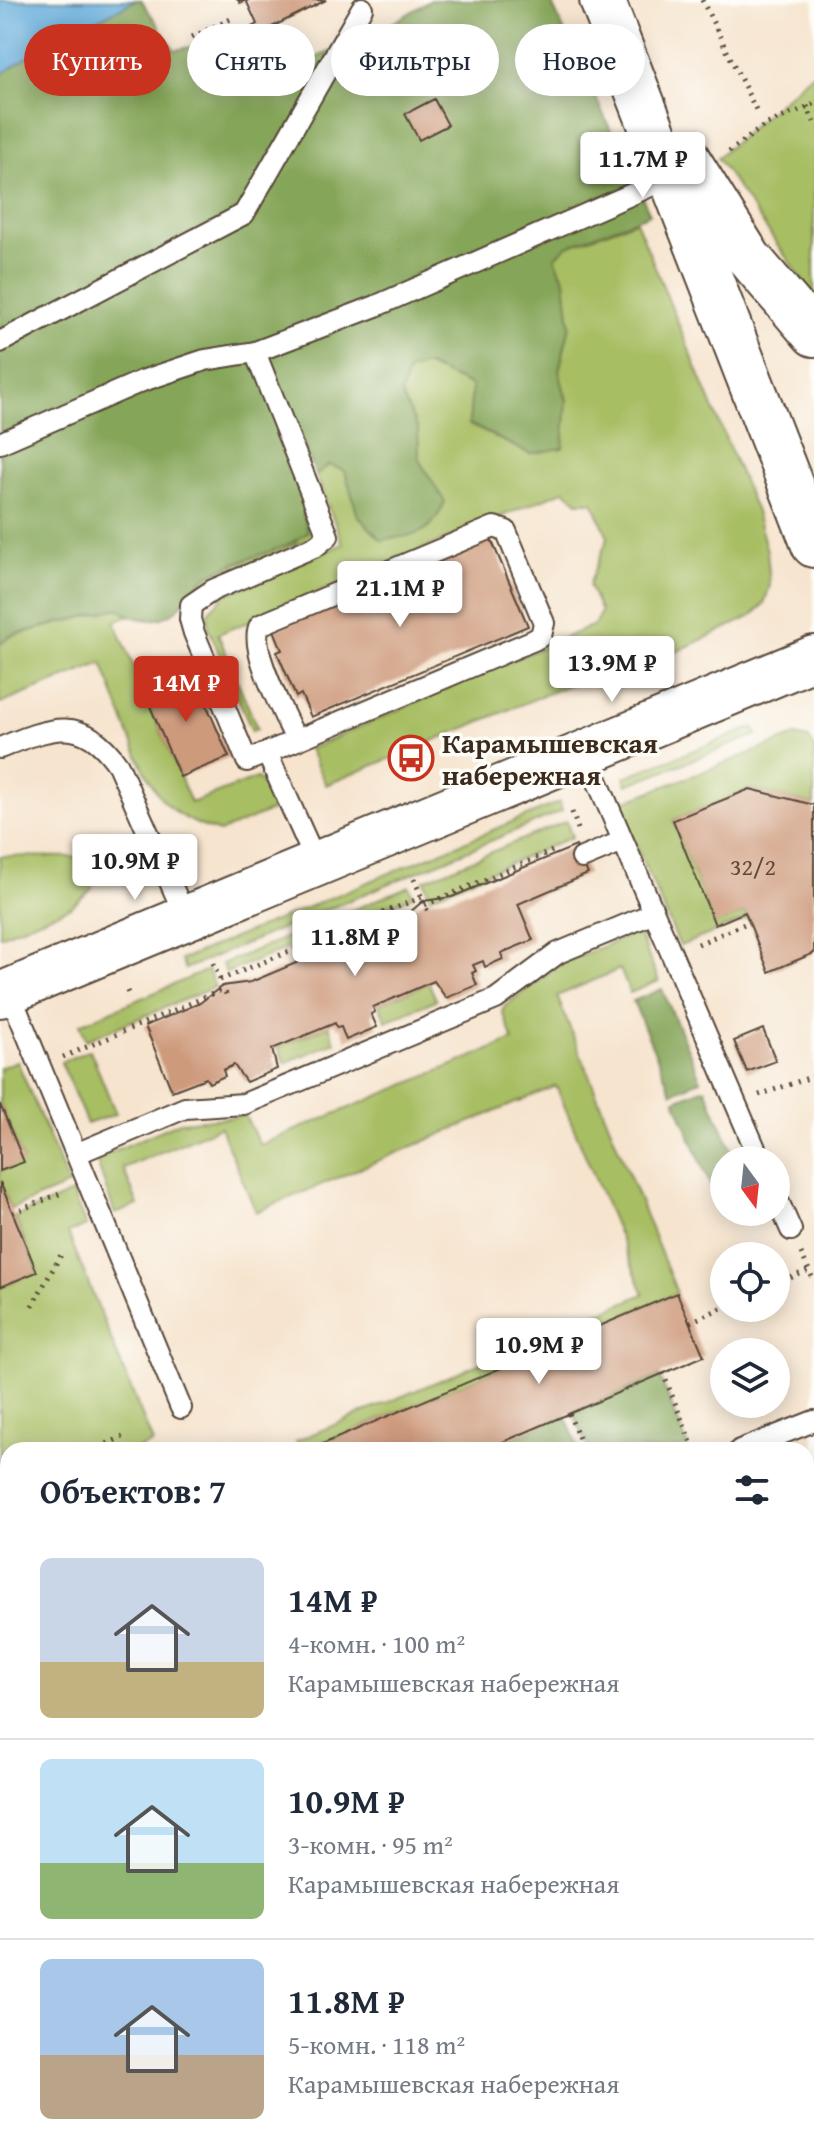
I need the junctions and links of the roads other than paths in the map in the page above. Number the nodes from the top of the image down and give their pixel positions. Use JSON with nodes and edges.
{"nodes":[{"id":1,"x":604,"y":0,"type":"edge"},
{"id":2,"x":362,"y":8,"type":"dead end"},
{"id":3,"x":671,"y":177,"type":"junction"},
{"id":4,"x":814,"y":334,"type":"edge"},
{"id":5,"x":0,"y":342,"type":"edge"},
{"id":6,"x":255,"y":352,"type":"junction"},
{"id":7,"x":0,"y":443,"type":"edge"},
{"id":8,"x":814,"y":545,"type":"edge"},
{"id":9,"x":814,"y":658,"type":"edge"},
{"id":10,"x":296,"y":740,"type":"junction"},
{"id":11,"x":0,"y":748,"type":"edge"},
{"id":12,"x":585,"y":752,"type":"junction"},
{"id":13,"x":267,"y":753,"type":"junction"},
{"id":14,"x":623,"y":841,"type":"junction"},
{"id":15,"x":577,"y":847,"type":"road end"},
{"id":16,"x":317,"y":864,"type":"junction"},
{"id":17,"x":654,"y":913,"type":"junction"},
{"id":18,"x":186,"y":918,"type":"junction"},
{"id":19,"x":5,"y":993,"type":"edge"},
{"id":20,"x":754,"y":1146,"type":"edge"},
{"id":21,"x":78,"y":1153,"type":"junction"},
{"id":22,"x":789,"y":1226,"type":"edge"},
{"id":23,"x":791,"y":1230,"type":"dead end"},
{"id":24,"x":181,"y":1408,"type":"dead end"},
{"id":25,"x":814,"y":1421,"type":"edge"},
{"id":26,"x":760,"y":1442,"type":"edge"}],
"edges":[{"from":1,"to":3,"type":"main road"},
{"from":1,"to":4,"type":"main road"},
{"from":2,"to":5,"type":"lane"},
{"from":3,"to":6,"type":"lane"},
{"from":3,"to":8,"type":"main road"},
{"from":6,"to":7,"type":"lane"},
{"from":6,"to":13,"type":"lane"},
{"from":9,"to":12,"type":"main road"},
{"from":10,"to":10,"type":"lane"},
{"from":10,"to":13,"type":"lane"},
{"from":11,"to":18,"type":"lane"},
{"from":12,"to":14,"type":"lane"},
{"from":12,"to":16,"type":"main road"},
{"from":13,"to":16,"type":"lane"},
{"from":14,"to":15,"type":"lane"},
{"from":14,"to":17,"type":"lane"},
{"from":16,"to":18,"type":"main road"},
{"from":17,"to":20,"type":"lane"},
{"from":17,"to":21,"type":"lane"},
{"from":18,"to":19,"type":"main road"},
{"from":19,"to":21,"type":"lane"},
{"from":21,"to":24,"type":"lane"},
{"from":22,"to":23,"type":"lane"},
{"from":25,"to":26,"type":"lane"}]}
